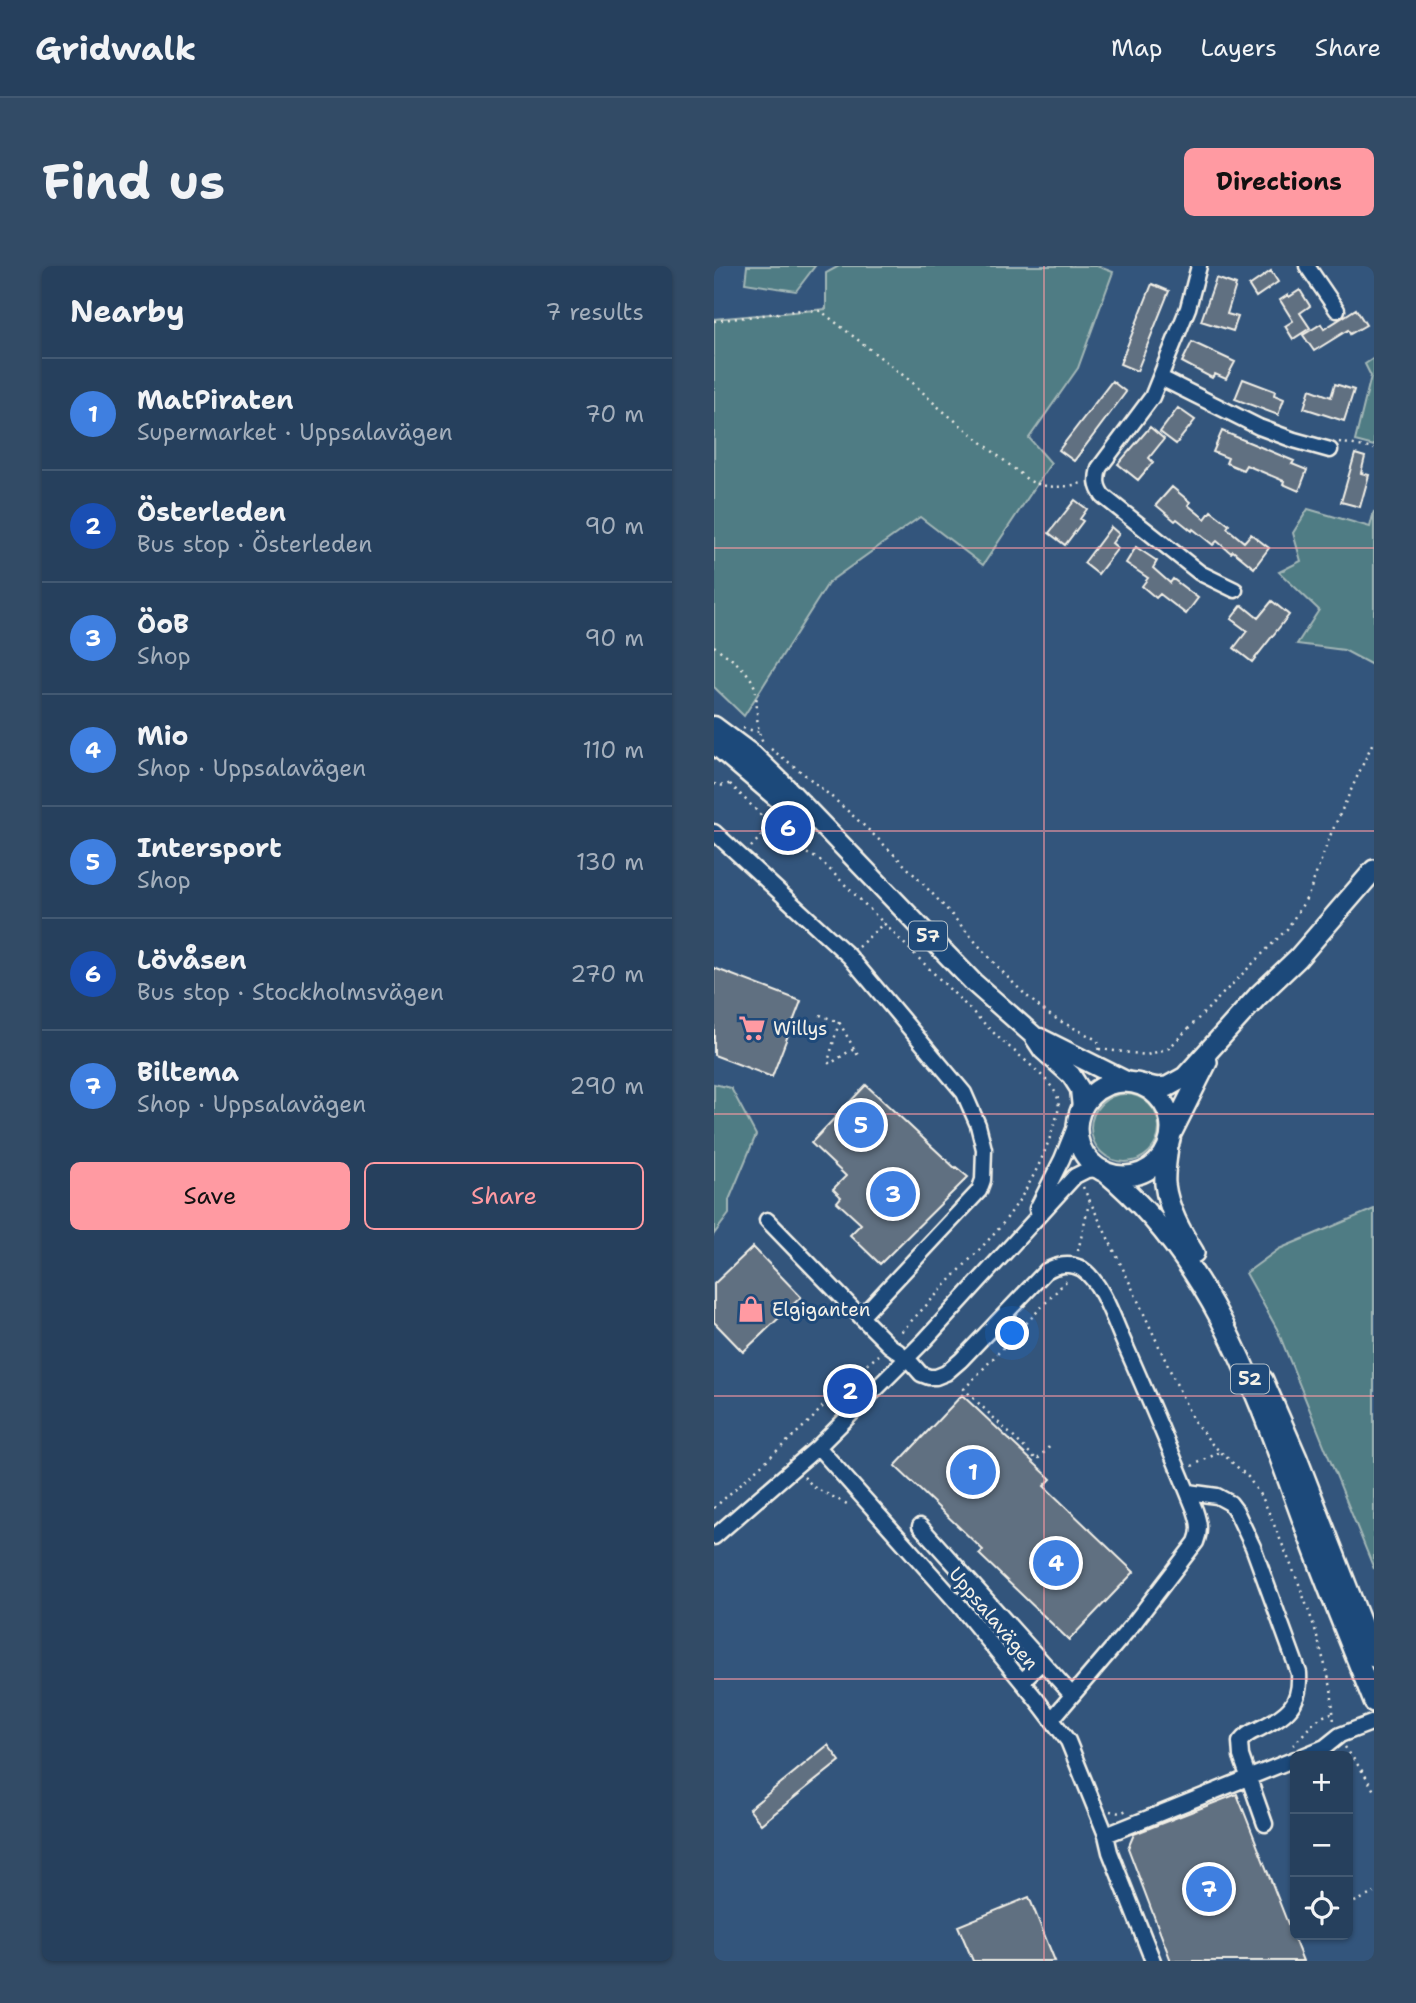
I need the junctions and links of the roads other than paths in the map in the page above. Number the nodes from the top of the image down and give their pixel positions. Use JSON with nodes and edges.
{"nodes":[{"id":1,"x":1199,"y":266,"type":"edge"},
{"id":2,"x":1307,"y":266,"type":"edge"},
{"id":3,"x":1337,"y":310,"type":"dead end"},
{"id":4,"x":1161,"y":378,"type":"junction"},
{"id":5,"x":1330,"y":450,"type":"road end"},
{"id":6,"x":1235,"y":590,"type":"dead end"},
{"id":7,"x":714,"y":726,"type":"edge"},
{"id":8,"x":714,"y":744,"type":"edge"},
{"id":9,"x":714,"y":832,"type":"edge"},
{"id":10,"x":828,"y":832,"type":"junction"},
{"id":11,"x":1374,"y":870,"type":"edge"},
{"id":12,"x":1033,"y":1035,"type":"junction"},
{"id":13,"x":1217,"y":1043,"type":"junction"},
{"id":14,"x":1132,"y":1082,"type":"junction"},
{"id":15,"x":1080,"y":1113,"type":"junction"},
{"id":16,"x":1170,"y":1139,"type":"junction"},
{"id":17,"x":1102,"y":1170,"type":"junction"},
{"id":18,"x":766,"y":1220,"type":"dead end"},
{"id":19,"x":1027,"y":1229,"type":"junction"},
{"id":20,"x":861,"y":1317,"type":"junction"},
{"id":21,"x":907,"y":1358,"type":"junction"},
{"id":22,"x":817,"y":1447,"type":"junction"},
{"id":23,"x":1188,"y":1492,"type":"junction"},
{"id":24,"x":920,"y":1526,"type":"dead end"},
{"id":25,"x":714,"y":1537,"type":"edge"},
{"id":26,"x":977,"y":1590,"type":"junction"},
{"id":27,"x":959,"y":1605,"type":"junction"},
{"id":28,"x":1374,"y":1657,"type":"edge"},
{"id":29,"x":1042,"y":1662,"type":"junction"},
{"id":30,"x":1022,"y":1681,"type":"junction"},
{"id":31,"x":1072,"y":1695,"type":"junction"},
{"id":32,"x":1374,"y":1702,"type":"edge"},
{"id":33,"x":1052,"y":1719,"type":"junction"},
{"id":34,"x":1374,"y":1722,"type":"edge"},
{"id":35,"x":1315,"y":1751,"type":"edge"},
{"id":36,"x":1290,"y":1755,"type":"edge"},
{"id":37,"x":1249,"y":1778,"type":"junction"},
{"id":38,"x":1265,"y":1824,"type":"dead end"},
{"id":39,"x":1106,"y":1835,"type":"junction"},
{"id":40,"x":1153,"y":1961,"type":"edge"}],
"edges":[{"from":1,"to":4,"type":"street"},
{"from":2,"to":3,"type":"street"},
{"from":4,"to":5,"type":"street"},
{"from":4,"to":6,"type":"street"},
{"from":7,"to":10,"type":"main road","number":"57"},
{"from":8,"to":10,"type":"main road","number":"57"},
{"from":9,"to":20,"type":"street"},
{"from":10,"to":12,"type":"main road","number":"57"},
{"from":11,"to":13,"type":"highway","number":"52"},
{"from":12,"to":14,"type":"main road","number":"57"},
{"from":12,"to":15,"type":"main road","number":"57"},
{"from":13,"to":14,"type":"highway","number":"52"},
{"from":13,"to":16,"type":"highway","number":"52"},
{"from":14,"to":15,"type":"highway","number":"52"},
{"from":14,"to":16,"type":"highway","number":"52"},
{"from":15,"to":17,"type":"highway","number":"52"},
{"from":15,"to":19,"type":"street"},
{"from":16,"to":17,"type":"highway","number":"52"},
{"from":16,"to":28,"type":"highway","number":"52"},
{"from":17,"to":19,"type":"street"},
{"from":17,"to":32,"type":"highway","number":"52"},
{"from":18,"to":20,"type":"street"},
{"from":19,"to":21,"type":"street"},
{"from":20,"to":21,"type":"street"},
{"from":21,"to":22,"type":"street"},
{"from":21,"to":23,"type":"street"},
{"from":22,"to":25,"type":"street"},
{"from":22,"to":27,"type":"street","name":"Uppsalavägen"},
{"from":23,"to":31,"type":"street"},
{"from":23,"to":37,"type":"street"},
{"from":24,"to":26,"type":"street"},
{"from":26,"to":27,"type":"street"},
{"from":26,"to":29,"type":"street"},
{"from":27,"to":30,"type":"street","name":"Uppsalavägen"},
{"from":29,"to":30,"type":"street"},
{"from":29,"to":31,"type":"street"},
{"from":30,"to":33,"type":"street","name":"Uppsalavägen"},
{"from":31,"to":33,"type":"street"},
{"from":33,"to":39,"type":"street","name":"Uppsalavägen"},
{"from":34,"to":35,"type":"street"},
{"from":36,"to":37,"type":"street"},
{"from":37,"to":38,"type":"street"},
{"from":37,"to":39,"type":"street"},
{"from":39,"to":40,"type":"street","name":"Uppsalavägen"}]}
